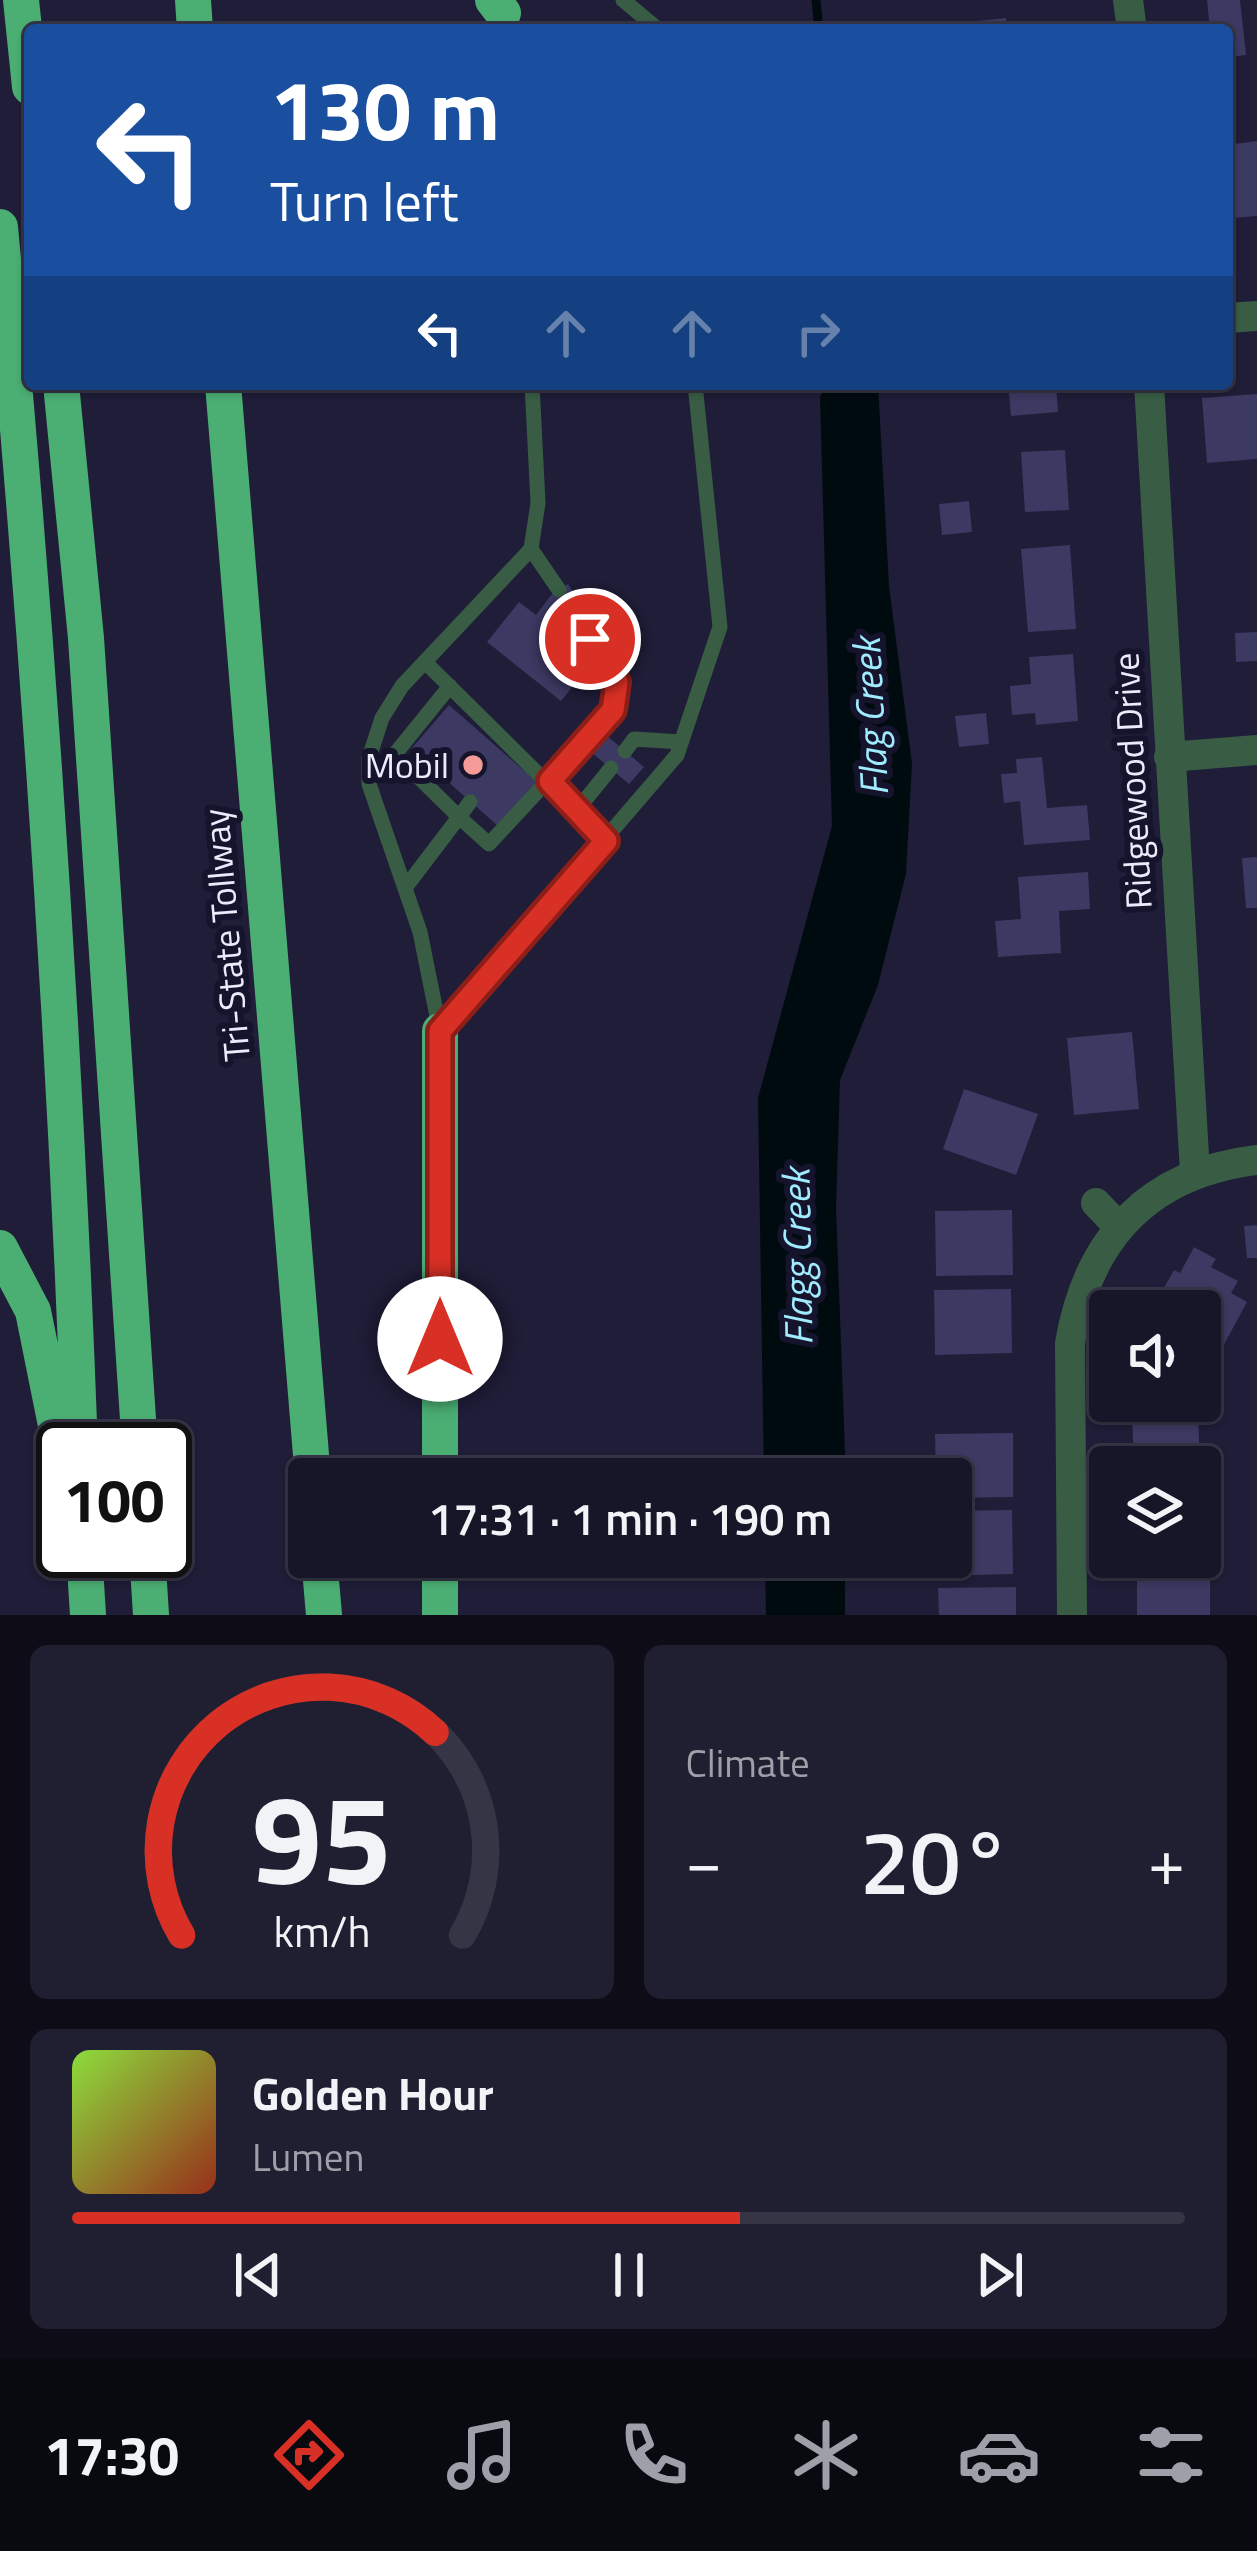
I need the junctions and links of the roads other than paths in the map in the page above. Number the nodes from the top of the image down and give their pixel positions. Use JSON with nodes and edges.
{"nodes":[{"id":1,"x":623,"y":0,"type":"edge"},
{"id":2,"x":651,"y":24,"type":"edge"},
{"id":3,"x":0,"y":226,"type":"edge"},
{"id":4,"x":62,"y":390,"type":"edge"},
{"id":5,"x":223,"y":390,"type":"edge"},
{"id":6,"x":532,"y":390,"type":"edge"},
{"id":7,"x":696,"y":390,"type":"edge"},
{"id":8,"x":1149,"y":390,"type":"edge"},
{"id":9,"x":531,"y":548,"type":"junction"},
{"id":10,"x":559,"y":590,"type":"dead end"},
{"id":11,"x":590,"y":639,"type":"dead end"},
{"id":12,"x":424,"y":662,"type":"junction"},
{"id":13,"x":450,"y":686,"type":"junction"},
{"id":14,"x":681,"y":742,"type":"junction"},
{"id":15,"x":1257,"y":750,"type":"edge"},
{"id":16,"x":625,"y":751,"type":"dead end"},
{"id":17,"x":1168,"y":757,"type":"junction"},
{"id":18,"x":611,"y":768,"type":"dead end"},
{"id":19,"x":550,"y":781,"type":"junction"},
{"id":20,"x":470,"y":802,"type":"dead end"},
{"id":21,"x":577,"y":810,"type":"junction"},
{"id":22,"x":458,"y":817,"type":"junction"},
{"id":23,"x":606,"y":841,"type":"junction"},
{"id":24,"x":405,"y":888,"type":"junction"},
{"id":25,"x":440,"y":1031,"type":"junction"},
{"id":26,"x":1257,"y":1160,"type":"edge"},
{"id":27,"x":1196,"y":1173,"type":"junction"},
{"id":28,"x":1096,"y":1204,"type":"dead end"},
{"id":29,"x":1118,"y":1226,"type":"junction"},
{"id":30,"x":0,"y":1248,"type":"edge"},
{"id":31,"x":55,"y":1422,"type":"edge"},
{"id":32,"x":79,"y":1422,"type":"edge"},
{"id":33,"x":138,"y":1422,"type":"edge"},
{"id":34,"x":311,"y":1458,"type":"edge"},
{"id":35,"x":440,"y":1458,"type":"edge"},
{"id":36,"x":85,"y":1578,"type":"edge"},
{"id":37,"x":149,"y":1578,"type":"edge"},
{"id":38,"x":321,"y":1578,"type":"edge"},
{"id":39,"x":440,"y":1578,"type":"edge"},
{"id":40,"x":88,"y":1615,"type":"edge"},
{"id":41,"x":151,"y":1615,"type":"edge"},
{"id":42,"x":324,"y":1615,"type":"edge"},
{"id":43,"x":440,"y":1615,"type":"edge"},
{"id":44,"x":1072,"y":1615,"type":"edge"}],
"edges":[{"from":1,"to":2,"type":"lane"},
{"from":3,"to":32,"type":"highway"},
{"from":4,"to":33,"type":"highway"},
{"from":5,"to":34,"type":"highway","name":"Tri-State Tollway"},
{"from":6,"to":9,"type":"lane"},
{"from":7,"to":14,"type":"lane"},
{"from":8,"to":17,"type":"street","name":"Ridgewood Drive"},
{"from":9,"to":10,"type":"lane"},
{"from":9,"to":12,"type":"lane"},
{"from":11,"to":19,"type":"lane"},
{"from":12,"to":13,"type":"lane"},
{"from":12,"to":24,"type":"lane"},
{"from":13,"to":19,"type":"lane"},
{"from":13,"to":22,"type":"lane"},
{"from":14,"to":16,"type":"lane"},
{"from":14,"to":23,"type":"lane"},
{"from":15,"to":17,"type":"street"},
{"from":17,"to":27,"type":"street","name":"Ridgewood Drive"},
{"from":18,"to":21,"type":"lane"},
{"from":19,"to":21,"type":"lane"},
{"from":19,"to":22,"type":"lane"},
{"from":20,"to":22,"type":"lane"},
{"from":21,"to":23,"type":"lane"},
{"from":22,"to":24,"type":"lane"},
{"from":23,"to":25,"type":"lane"},
{"from":24,"to":25,"type":"lane"},
{"from":25,"to":35,"type":"highway"},
{"from":26,"to":27,"type":"street"},
{"from":27,"to":29,"type":"street"},
{"from":28,"to":29,"type":"street"},
{"from":29,"to":44,"type":"street"},
{"from":30,"to":31,"type":"highway"},
{"from":36,"to":40,"type":"highway"},
{"from":37,"to":41,"type":"highway"},
{"from":38,"to":42,"type":"highway"},
{"from":39,"to":43,"type":"highway"}]}
